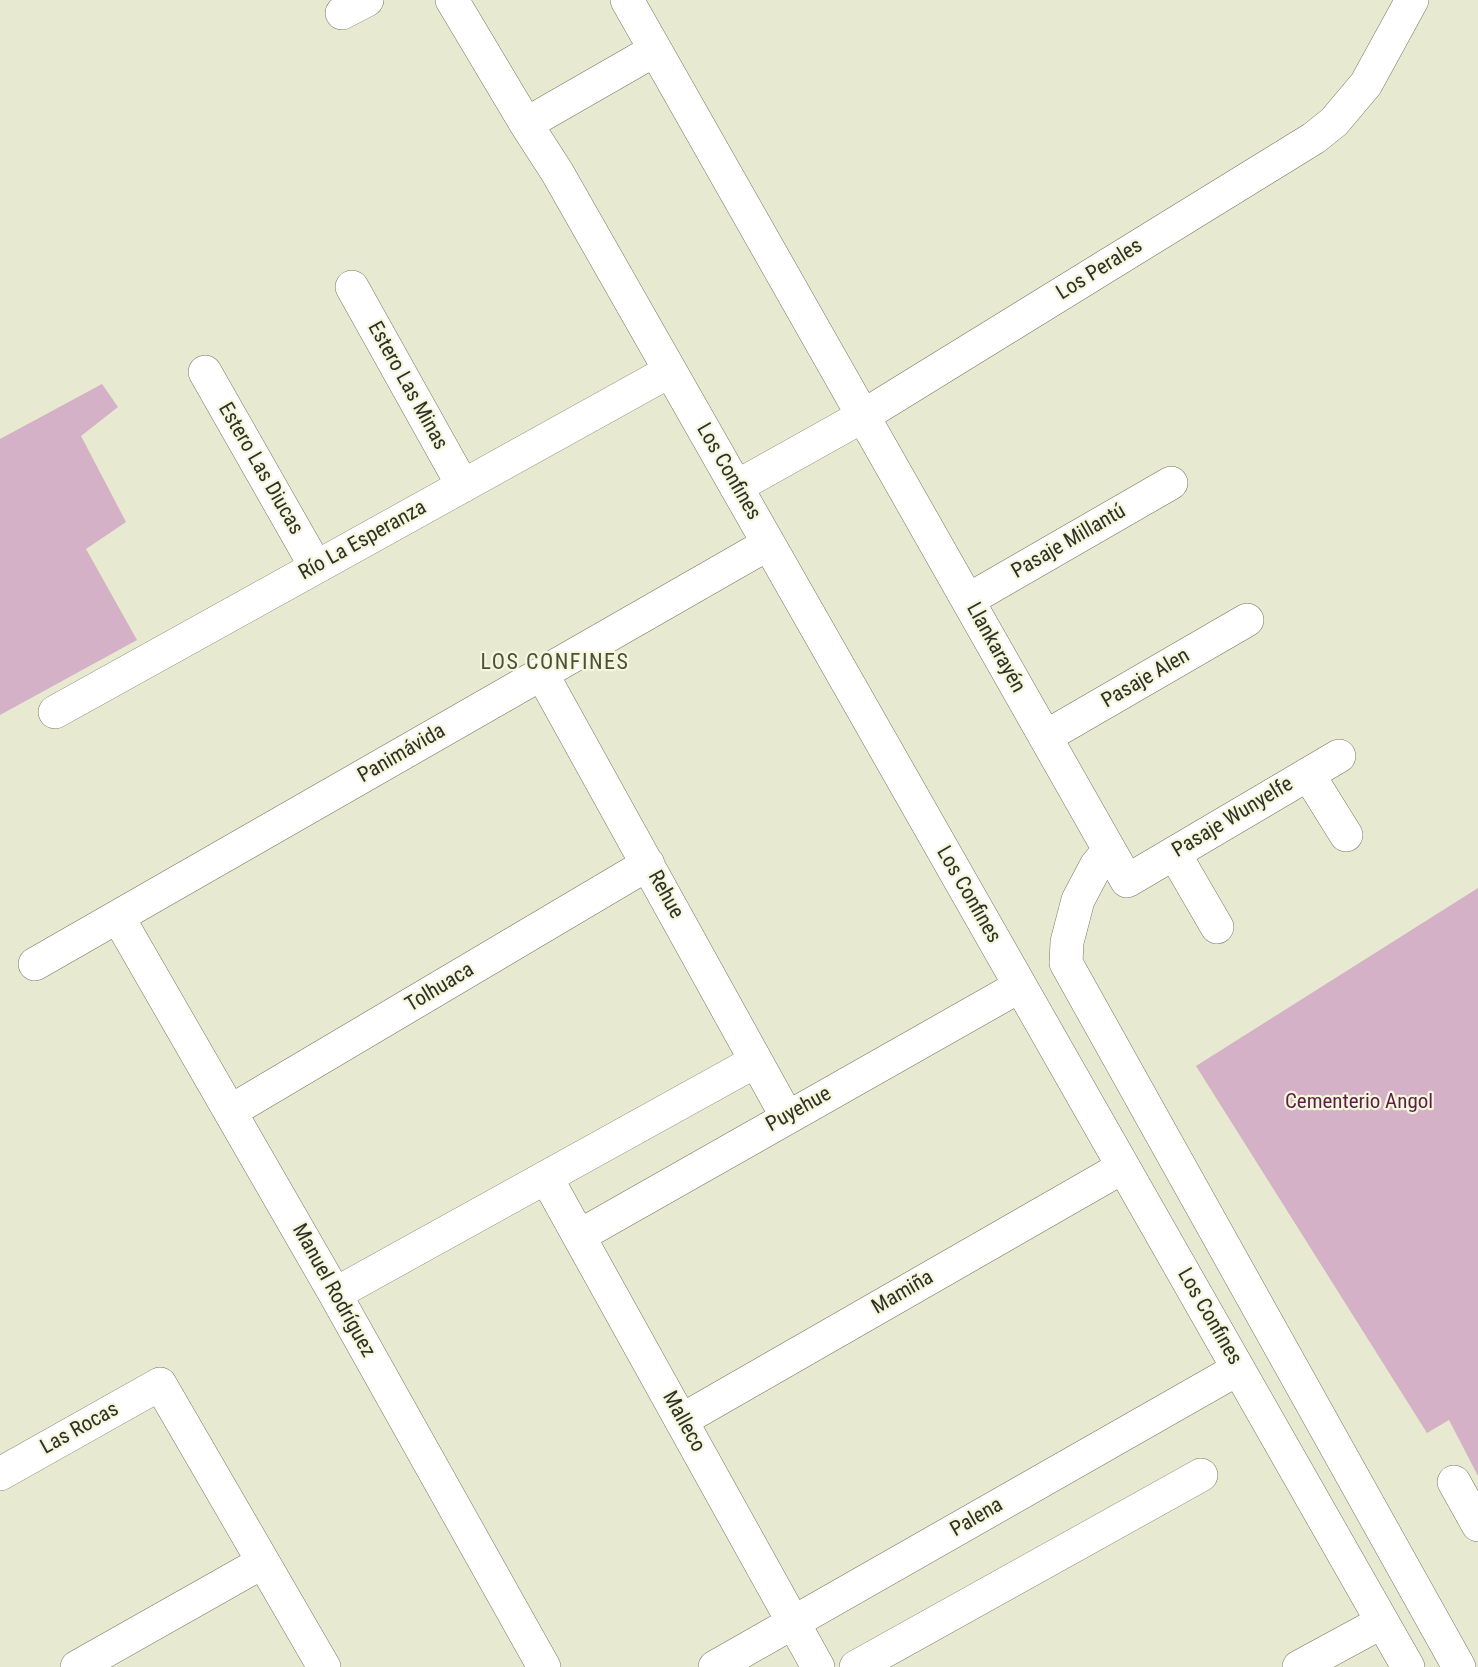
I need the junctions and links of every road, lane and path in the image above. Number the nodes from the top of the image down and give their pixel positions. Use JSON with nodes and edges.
{"nodes":[{"id":1,"x":452,"y":0,"type":"edge"},
{"id":2,"x":627,"y":0,"type":"edge"},
{"id":3,"x":1412,"y":0,"type":"edge"},
{"id":4,"x":655,"y":50,"type":"junction"},
{"id":5,"x":526,"y":124,"type":"junction"},
{"id":6,"x":352,"y":287,"type":"dead end"},
{"id":7,"x":670,"y":370,"type":"junction"},
{"id":8,"x":205,"y":372,"type":"dead end"},
{"id":9,"x":863,"y":416,"type":"junction"},
{"id":10,"x":1171,"y":483,"type":"dead end"},
{"id":11,"x":463,"y":486,"type":"junction"},
{"id":12,"x":736,"y":488,"type":"junction"},
{"id":13,"x":768,"y":544,"type":"junction"},
{"id":14,"x":316,"y":567,"type":"junction"},
{"id":15,"x":968,"y":600,"type":"junction"},
{"id":16,"x":1246,"y":620,"type":"dead end"},
{"id":17,"x":542,"y":674,"type":"junction"},
{"id":18,"x":56,"y":712,"type":"dead end"},
{"id":19,"x":1045,"y":737,"type":"junction"},
{"id":20,"x":1339,"y":756,"type":"dead end"},
{"id":21,"x":1308,"y":774,"type":"junction"},
{"id":22,"x":1346,"y":835,"type":"dead end"},
{"id":23,"x":1109,"y":850,"type":"junction"},
{"id":24,"x":1174,"y":853,"type":"junction"},
{"id":25,"x":648,"y":864,"type":"junction"},
{"id":26,"x":1127,"y":881,"type":"joint"},
{"id":27,"x":118,"y":917,"type":"junction"},
{"id":28,"x":1217,"y":927,"type":"dead end"},
{"id":29,"x":35,"y":964,"type":"dead end"},
{"id":30,"x":1020,"y":986,"type":"junction"},
{"id":31,"x":1107,"y":1037,"type":"junction"},
{"id":32,"x":756,"y":1061,"type":"junction"},
{"id":33,"x":1063,"y":1061,"type":"junction"},
{"id":34,"x":231,"y":1111,"type":"junction"},
{"id":35,"x":787,"y":1117,"type":"junction"},
{"id":36,"x":1123,"y":1167,"type":"junction"},
{"id":37,"x":546,"y":1177,"type":"junction"},
{"id":38,"x":579,"y":1236,"type":"junction"},
{"id":39,"x":335,"y":1294,"type":"junction"},
{"id":40,"x":1238,"y":1369,"type":"junction"},
{"id":41,"x":682,"y":1420,"type":"junction"},
{"id":42,"x":0,"y":1474,"type":"edge"},
{"id":43,"x":1201,"y":1475,"type":"dead end"},
{"id":44,"x":1454,"y":1482,"type":"dead end"},
{"id":45,"x":1478,"y":1525,"type":"edge"},
{"id":46,"x":263,"y":1562,"type":"junction"},
{"id":47,"x":1382,"y":1622,"type":"junction"},
{"id":48,"x":793,"y":1623,"type":"junction"},
{"id":49,"x":317,"y":1665,"type":"edge"},
{"id":50,"x":77,"y":1667,"type":"edge"},
{"id":51,"x":544,"y":1667,"type":"edge"},
{"id":52,"x":715,"y":1667,"type":"edge"},
{"id":53,"x":818,"y":1667,"type":"edge"},
{"id":54,"x":856,"y":1667,"type":"edge"},
{"id":55,"x":1299,"y":1667,"type":"edge"},
{"id":56,"x":1408,"y":1667,"type":"edge"},
{"id":57,"x":1459,"y":1667,"type":"edge"}],
"edges":[{"from":1,"to":5,"type":"street","name":"Los Confines"},
{"from":2,"to":4,"type":"street"},
{"from":3,"to":9,"type":"street","name":"Los Perales"},
{"from":4,"to":5,"type":"street"},
{"from":4,"to":9,"type":"street"},
{"from":5,"to":7,"type":"street","name":"Los Confines"},
{"from":6,"to":11,"type":"street","name":"Estero Las Minas"},
{"from":7,"to":11,"type":"street","name":"Río La Esperanza"},
{"from":7,"to":12,"type":"street","name":"Los Confines"},
{"from":8,"to":14,"type":"street","name":"Estero Las Diucas"},
{"from":9,"to":12,"type":"street","name":"Los Perales"},
{"from":9,"to":15,"type":"street","name":"Llankarayén"},
{"from":10,"to":15,"type":"street","name":"Pasaje Millantú"},
{"from":11,"to":14,"type":"street","name":"Río La Esperanza"},
{"from":12,"to":13,"type":"street","name":"Los Confines"},
{"from":13,"to":17,"type":"street","name":"Panimávida"},
{"from":13,"to":30,"type":"street","name":"Los Confines"},
{"from":14,"to":18,"type":"street","name":"Río La Esperanza"},
{"from":15,"to":19,"type":"street","name":"Llankarayén"},
{"from":16,"to":19,"type":"street","name":"Pasaje Alen"},
{"from":17,"to":25,"type":"street","name":"Rehue"},
{"from":17,"to":27,"type":"street","name":"Panimávida"},
{"from":19,"to":23,"type":"street","name":"Llankarayén"},
{"from":20,"to":21,"type":"street","name":"Pasaje Wunyelfe"},
{"from":21,"to":22,"type":"street"},
{"from":21,"to":24,"type":"street","name":"Pasaje Wunyelfe"},
{"from":23,"to":26,"type":"street","name":"Llankarayén"},
{"from":23,"to":31,"type":"street"},
{"from":24,"to":26,"type":"street","name":"Pasaje Wunyelfe"},
{"from":24,"to":28,"type":"street"},
{"from":25,"to":32,"type":"street","name":"Rehue"},
{"from":25,"to":34,"type":"street","name":"Tolhuaca"},
{"from":27,"to":29,"type":"street","name":"Panimávida"},
{"from":27,"to":34,"type":"street","name":"Manuel Rodríguez"},
{"from":30,"to":33,"type":"street","name":"Los Confines"},
{"from":30,"to":35,"type":"street","name":"Puyehue"},
{"from":31,"to":33,"type":"street"},
{"from":31,"to":57,"type":"street"},
{"from":32,"to":35,"type":"street","name":"Rehue"},
{"from":32,"to":37,"type":"street"},
{"from":33,"to":36,"type":"street","name":"Los Confines"},
{"from":34,"to":39,"type":"street","name":"Manuel Rodríguez"},
{"from":35,"to":38,"type":"street","name":"Puyehue"},
{"from":36,"to":40,"type":"street","name":"Los Confines"},
{"from":36,"to":41,"type":"street","name":"Mamiña"},
{"from":37,"to":38,"type":"street","name":"Malleco"},
{"from":37,"to":39,"type":"street"},
{"from":38,"to":41,"type":"street","name":"Malleco"},
{"from":39,"to":51,"type":"street","name":"Manuel Rodríguez"},
{"from":40,"to":47,"type":"street","name":"Los Confines"},
{"from":40,"to":48,"type":"street","name":"Palena"},
{"from":41,"to":48,"type":"street","name":"Malleco"},
{"from":42,"to":46,"type":"street","name":"Las Rocas"},
{"from":43,"to":54,"type":"street"},
{"from":44,"to":45,"type":"street"},
{"from":46,"to":49,"type":"street"},
{"from":46,"to":50,"type":"street"},
{"from":47,"to":55,"type":"street"},
{"from":47,"to":56,"type":"street","name":"Los Confines"},
{"from":48,"to":52,"type":"street","name":"Palena"},
{"from":48,"to":53,"type":"street","name":"Malleco"}]}
